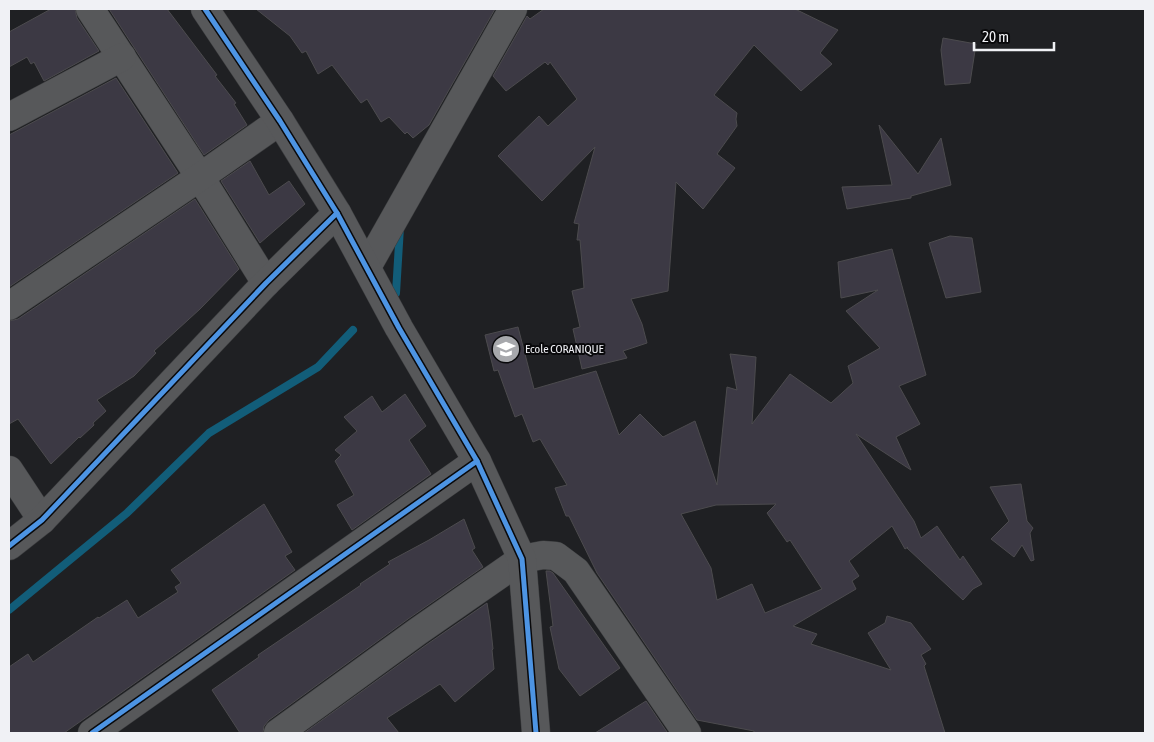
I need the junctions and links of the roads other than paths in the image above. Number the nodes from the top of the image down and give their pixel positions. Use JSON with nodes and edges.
{"nodes":[{"id":1,"x":90,"y":9,"type":"edge"},
{"id":2,"x":205,"y":9,"type":"edge"},
{"id":3,"x":513,"y":9,"type":"edge"},
{"id":4,"x":122,"y":57,"type":"junction"},
{"id":5,"x":9,"y":117,"type":"edge"},
{"id":6,"x":280,"y":121,"type":"junction"},
{"id":7,"x":200,"y":177,"type":"junction"},
{"id":8,"x":337,"y":213,"type":"junction"},
{"id":9,"x":367,"y":267,"type":"junction"},
{"id":10,"x":266,"y":283,"type":"junction"},
{"id":11,"x":9,"y":306,"type":"edge"},
{"id":12,"x":477,"y":461,"type":"junction"},
{"id":13,"x":9,"y":470,"type":"edge"},
{"id":14,"x":42,"y":520,"type":"junction"},
{"id":15,"x":9,"y":546,"type":"edge"},
{"id":16,"x":522,"y":559,"type":"junction"},
{"id":17,"x":92,"y":733,"type":"edge"},
{"id":18,"x":278,"y":733,"type":"edge"},
{"id":19,"x":536,"y":733,"type":"edge"},
{"id":20,"x":687,"y":733,"type":"edge"}],
"edges":[{"from":1,"to":4,"type":"street"},
{"from":2,"to":6,"type":"street"},
{"from":3,"to":9,"type":"street"},
{"from":4,"to":5,"type":"street"},
{"from":4,"to":7,"type":"street"},
{"from":6,"to":7,"type":"street"},
{"from":6,"to":8,"type":"street"},
{"from":7,"to":10,"type":"street"},
{"from":7,"to":11,"type":"street"},
{"from":8,"to":9,"type":"street"},
{"from":8,"to":10,"type":"street"},
{"from":9,"to":12,"type":"street"},
{"from":10,"to":14,"type":"street"},
{"from":12,"to":16,"type":"street"},
{"from":12,"to":17,"type":"street"},
{"from":13,"to":14,"type":"street"},
{"from":14,"to":15,"type":"street"},
{"from":16,"to":18,"type":"street"},
{"from":16,"to":19,"type":"street"},
{"from":16,"to":20,"type":"street"}]}
